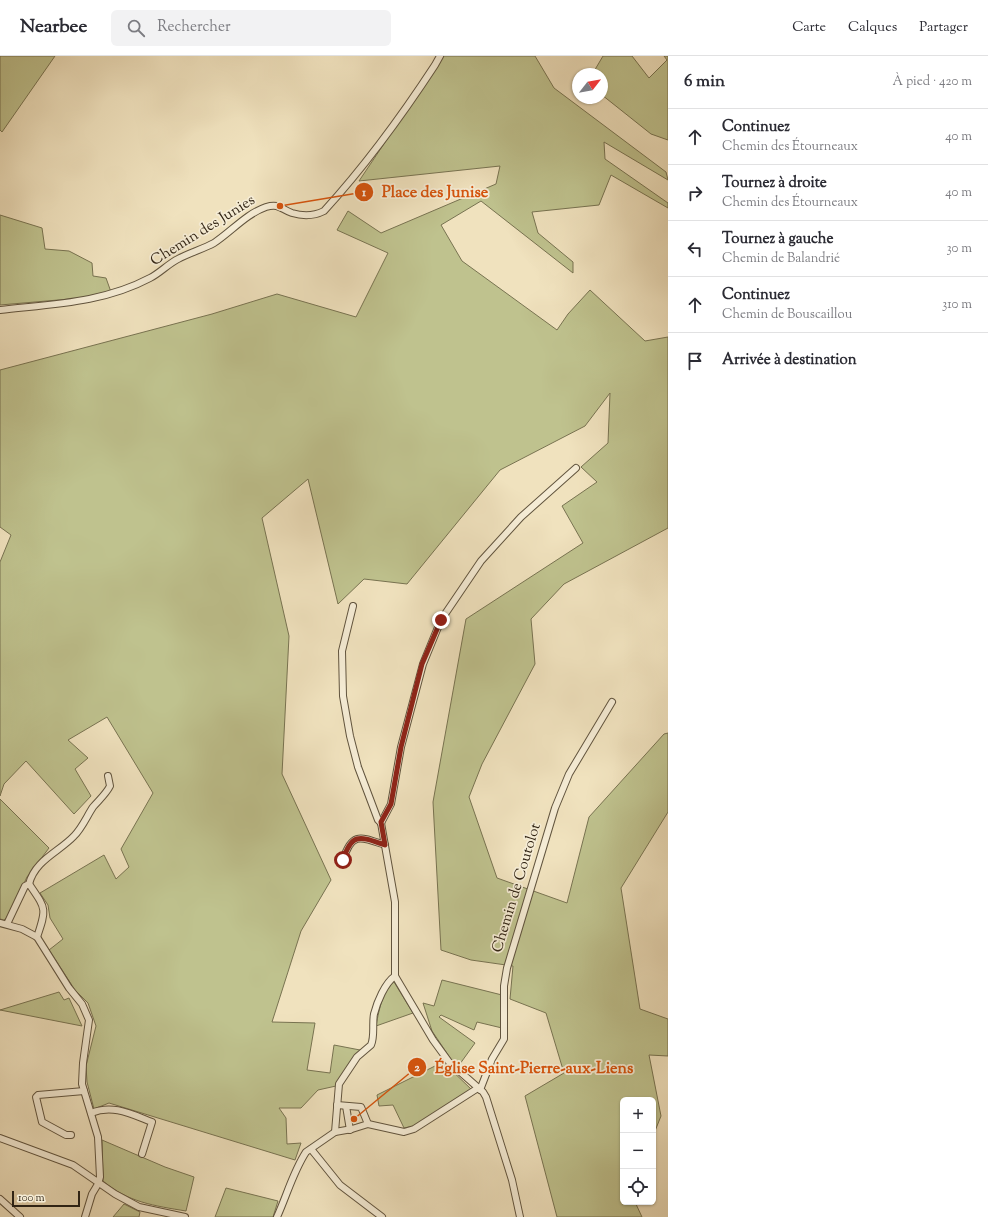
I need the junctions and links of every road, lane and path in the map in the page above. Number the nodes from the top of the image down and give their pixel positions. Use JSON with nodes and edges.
{"nodes":[{"id":1,"x":440,"y":56,"type":"edge"},
{"id":2,"x":0,"y":310,"type":"edge"},
{"id":3,"x":576,"y":468,"type":"dead end"},
{"id":4,"x":353,"y":606,"type":"dead end"},
{"id":5,"x":612,"y":702,"type":"dead end"},
{"id":6,"x":108,"y":776,"type":"dead end"},
{"id":7,"x":381,"y":822,"type":"junction"},
{"id":8,"x":385,"y":845,"type":"junction"},
{"id":9,"x":343,"y":860,"type":"dead end"},
{"id":10,"x":29,"y":884,"type":"junction"},
{"id":11,"x":0,"y":923,"type":"edge"},
{"id":12,"x":7,"y":924,"type":"junction"},
{"id":13,"x":37,"y":937,"type":"junction"},
{"id":14,"x":395,"y":976,"type":"junction"},
{"id":15,"x":479,"y":1089,"type":"junction"},
{"id":16,"x":84,"y":1091,"type":"junction"},
{"id":17,"x":336,"y":1105,"type":"junction"},
{"id":18,"x":346,"y":1106,"type":"junction"},
{"id":19,"x":91,"y":1113,"type":"junction"},
{"id":20,"x":368,"y":1124,"type":"junction"},
{"id":21,"x":350,"y":1130,"type":"junction"},
{"id":22,"x":335,"y":1132,"type":"junction"},
{"id":23,"x":71,"y":1135,"type":"dead end"},
{"id":24,"x":0,"y":1138,"type":"edge"},
{"id":25,"x":311,"y":1149,"type":"junction"},
{"id":26,"x":142,"y":1154,"type":"dead end"},
{"id":27,"x":98,"y":1184,"type":"junction"},
{"id":28,"x":0,"y":1199,"type":"edge"},
{"id":29,"x":20,"y":1217,"type":"edge"},
{"id":30,"x":85,"y":1217,"type":"edge"},
{"id":31,"x":185,"y":1217,"type":"edge"},
{"id":32,"x":277,"y":1217,"type":"edge"},
{"id":33,"x":382,"y":1217,"type":"edge"},
{"id":34,"x":520,"y":1217,"type":"edge"}],
"edges":[{"from":1,"to":2,"type":"street","name":"Chemin des Junies"},
{"from":3,"to":7,"type":"street"},
{"from":4,"to":7,"type":"street"},
{"from":5,"to":15,"type":"street","name":"Chemin de Coutolot"},
{"from":6,"to":10,"type":"street"},
{"from":7,"to":8,"type":"street"},
{"from":8,"to":9,"type":"street"},
{"from":8,"to":14,"type":"street"},
{"from":10,"to":12,"type":"street"},
{"from":10,"to":13,"type":"street"},
{"from":11,"to":12,"type":"street"},
{"from":12,"to":13,"type":"street"},
{"from":13,"to":16,"type":"street"},
{"from":14,"to":15,"type":"street"},
{"from":14,"to":17,"type":"street"},
{"from":15,"to":20,"type":"street"},
{"from":15,"to":34,"type":"street"},
{"from":16,"to":19,"type":"street"},
{"from":16,"to":23,"type":"street"},
{"from":17,"to":18,"type":"street"},
{"from":17,"to":22,"type":"street"},
{"from":18,"to":20,"type":"street"},
{"from":18,"to":21,"type":"street"},
{"from":19,"to":26,"type":"street"},
{"from":19,"to":27,"type":"street"},
{"from":20,"to":21,"type":"street"},
{"from":21,"to":22,"type":"street"},
{"from":22,"to":25,"type":"street"},
{"from":24,"to":27,"type":"street"},
{"from":25,"to":32,"type":"street"},
{"from":25,"to":33,"type":"street"},
{"from":27,"to":30,"type":"street"},
{"from":27,"to":31,"type":"street"},
{"from":28,"to":29,"type":"street"}]}
